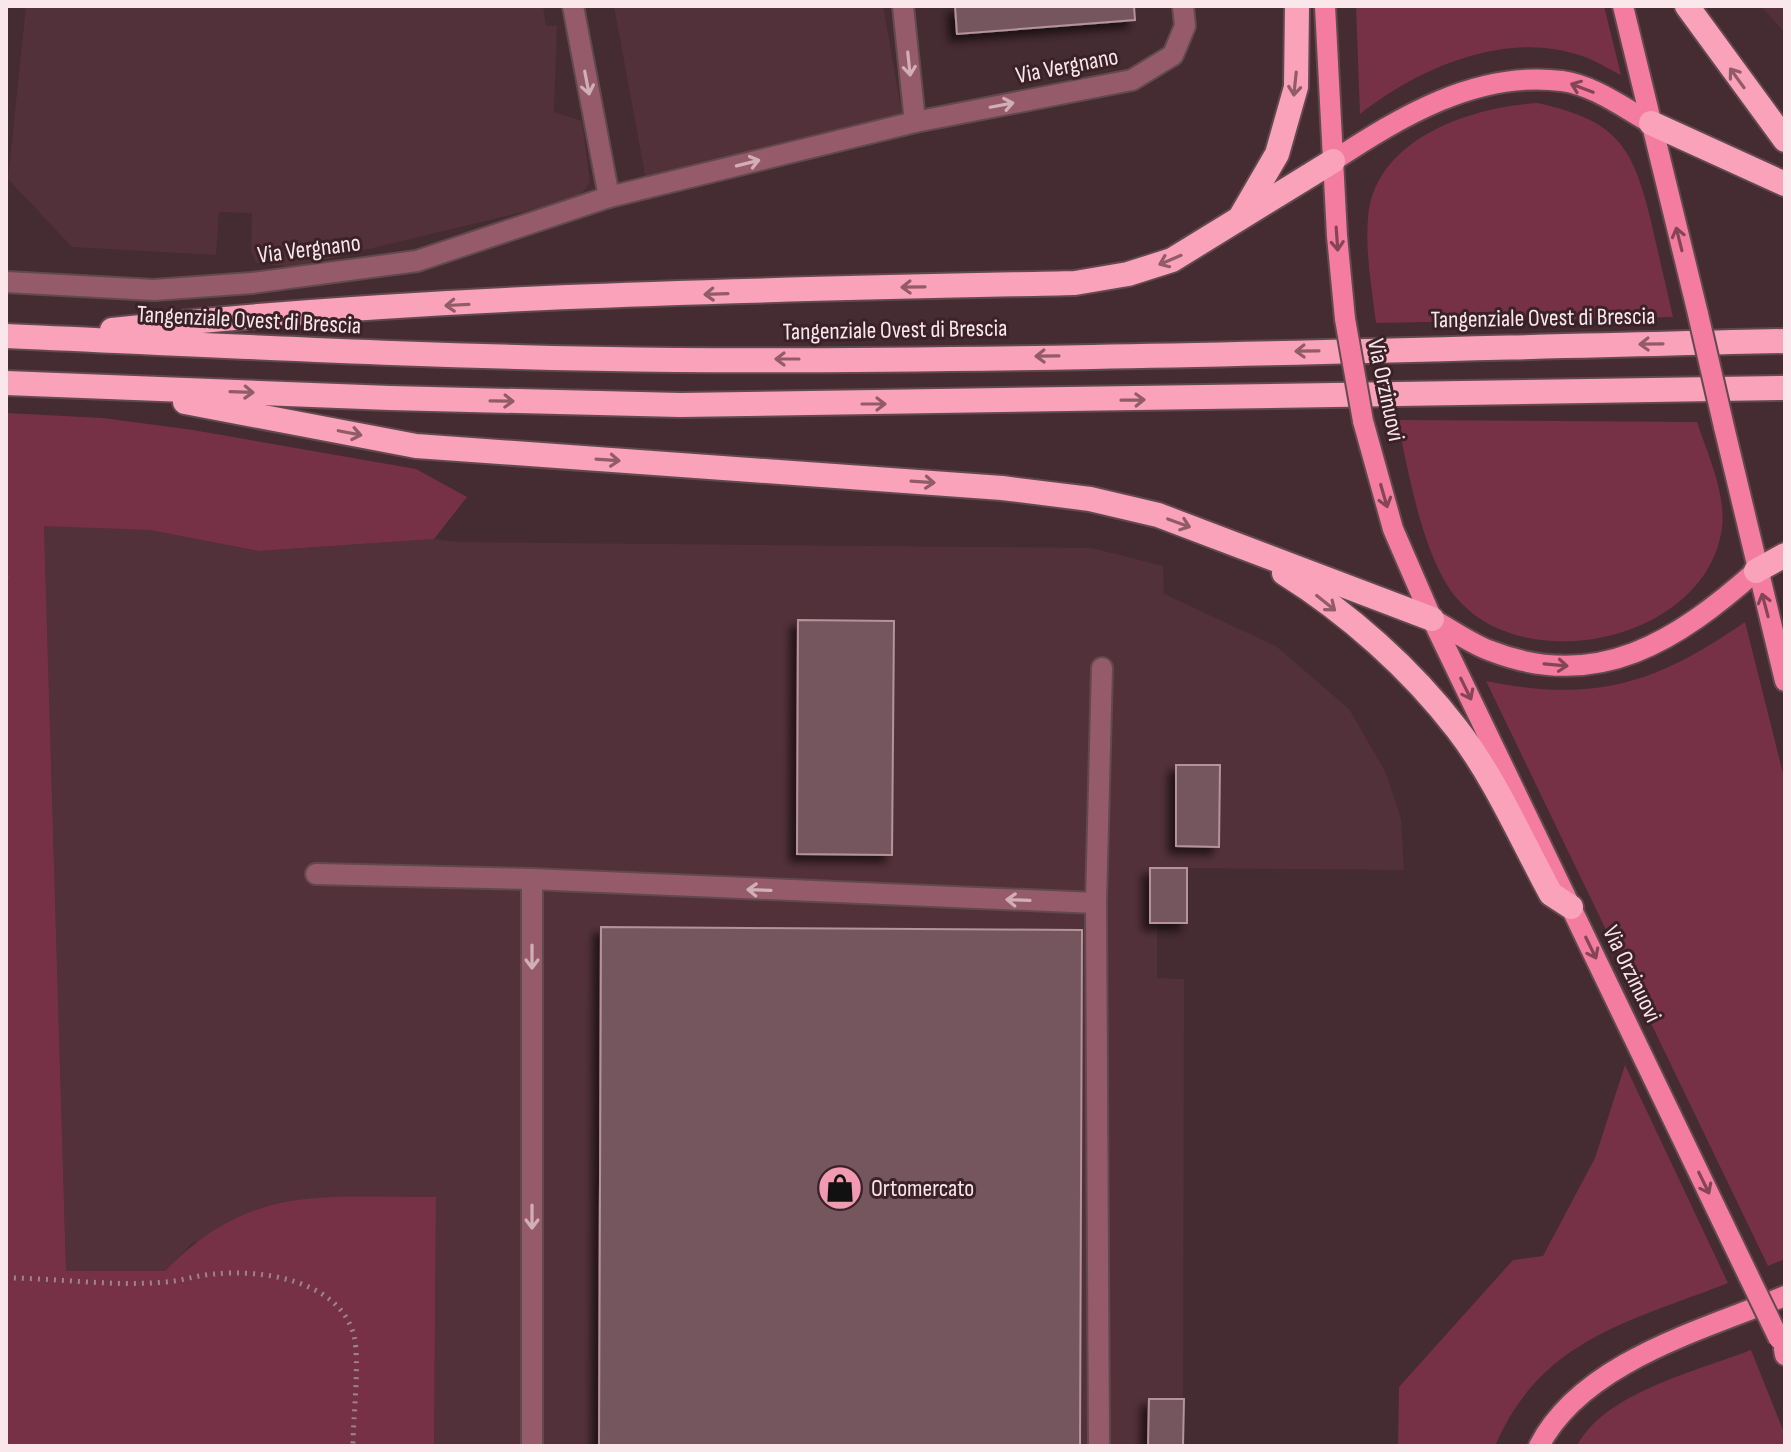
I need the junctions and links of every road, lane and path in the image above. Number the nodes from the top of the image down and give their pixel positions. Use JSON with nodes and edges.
{"nodes":[{"id":1,"x":573,"y":6,"type":"edge"},
{"id":2,"x":903,"y":6,"type":"edge"},
{"id":3,"x":1183,"y":6,"type":"edge"},
{"id":4,"x":1297,"y":6,"type":"edge"},
{"id":5,"x":1325,"y":6,"type":"edge"},
{"id":6,"x":1623,"y":6,"type":"edge"},
{"id":7,"x":1687,"y":6,"type":"edge"},
{"id":8,"x":915,"y":122,"type":"junction"},
{"id":9,"x":1651,"y":123,"type":"junction"},
{"id":10,"x":1785,"y":140,"type":"edge"},
{"id":11,"x":1333,"y":161,"type":"junction"},
{"id":12,"x":1785,"y":184,"type":"edge"},
{"id":13,"x":609,"y":197,"type":"junction"},
{"id":14,"x":1237,"y":222,"type":"junction"},
{"id":15,"x":6,"y":282,"type":"edge"},
{"id":16,"x":6,"y":336,"type":"edge"},
{"id":17,"x":43,"y":338,"type":"junction"},
{"id":18,"x":1785,"y":341,"type":"edge"},
{"id":19,"x":6,"y":383,"type":"edge"},
{"id":20,"x":108,"y":388,"type":"junction"},
{"id":21,"x":1785,"y":388,"type":"edge"},
{"id":22,"x":1238,"y":544,"type":"junction"},
{"id":23,"x":1785,"y":555,"type":"edge"},
{"id":24,"x":1756,"y":571,"type":"junction"},
{"id":25,"x":14,"y":574,"type":"dead end"},
{"id":26,"x":6,"y":575,"type":"edge"},
{"id":27,"x":1432,"y":619,"type":"junction"},
{"id":28,"x":1102,"y":668,"type":"dead end"},
{"id":29,"x":1785,"y":681,"type":"edge"},
{"id":30,"x":316,"y":874,"type":"dead end"},
{"id":31,"x":532,"y":879,"type":"junction"},
{"id":32,"x":1096,"y":903,"type":"junction"},
{"id":33,"x":1571,"y":907,"type":"junction"},
{"id":34,"x":6,"y":1278,"type":"edge"},
{"id":35,"x":1785,"y":1296,"type":"edge"},
{"id":36,"x":1783,"y":1349,"type":"edge"},
{"id":37,"x":353,"y":1446,"type":"edge"},
{"id":38,"x":532,"y":1446,"type":"edge"},
{"id":39,"x":1099,"y":1446,"type":"edge"},
{"id":40,"x":1539,"y":1446,"type":"edge"}],
"edges":[{"from":1,"to":13,"type":"street","one_way":true},
{"from":2,"to":8,"type":"street","one_way":true},
{"from":8,"to":3,"type":"street","name":"Via Vergnano","one_way":true},
{"from":4,"to":14,"type":"highway","one_way":true},
{"from":5,"to":11,"type":"main road","name":"Via Orzinuovi"},
{"from":6,"to":9,"type":"main road"},
{"from":10,"to":7,"type":"highway","one_way":true},
{"from":13,"to":8,"type":"street","name":"Via Vergnano","one_way":true},
{"from":9,"to":11,"type":"main road","one_way":true},
{"from":9,"to":12,"type":"highway"},
{"from":24,"to":9,"type":"main road","one_way":true,"bridge":true},
{"from":11,"to":14,"type":"highway"},
{"from":11,"to":27,"type":"main road","name":"Via Orzinuovi","one_way":true,"bridge":true},
{"from":13,"to":15,"type":"street","name":"Via Vergnano"},
{"from":14,"to":17,"type":"highway","one_way":true},
{"from":16,"to":17,"type":"highway","name":"Tangenziale Ovest di Brescia"},
{"from":18,"to":17,"type":"highway","name":"Tangenziale Ovest di Brescia","one_way":true},
{"from":19,"to":20,"type":"highway"},
{"from":20,"to":21,"type":"highway","one_way":true},
{"from":20,"to":22,"type":"highway","one_way":true},
{"from":22,"to":27,"type":"highway"},
{"from":22,"to":33,"type":"highway","one_way":true},
{"from":23,"to":24,"type":"highway"},
{"from":27,"to":24,"type":"main road","one_way":true},
{"from":29,"to":24,"type":"main road","one_way":true},
{"from":25,"to":26,"type":"path"},
{"from":27,"to":33,"type":"main road","name":"Via Orzinuovi","one_way":true},
{"from":28,"to":32,"type":"street"},
{"from":30,"to":31,"type":"street"},
{"from":32,"to":31,"type":"street","one_way":true},
{"from":31,"to":38,"type":"street","one_way":true},
{"from":32,"to":39,"type":"street"},
{"from":33,"to":36,"type":"main road","name":"Via Orzinuovi","one_way":true,"bridge":true},
{"from":34,"to":37,"type":"path"},
{"from":35,"to":40,"type":"main road"}]}
